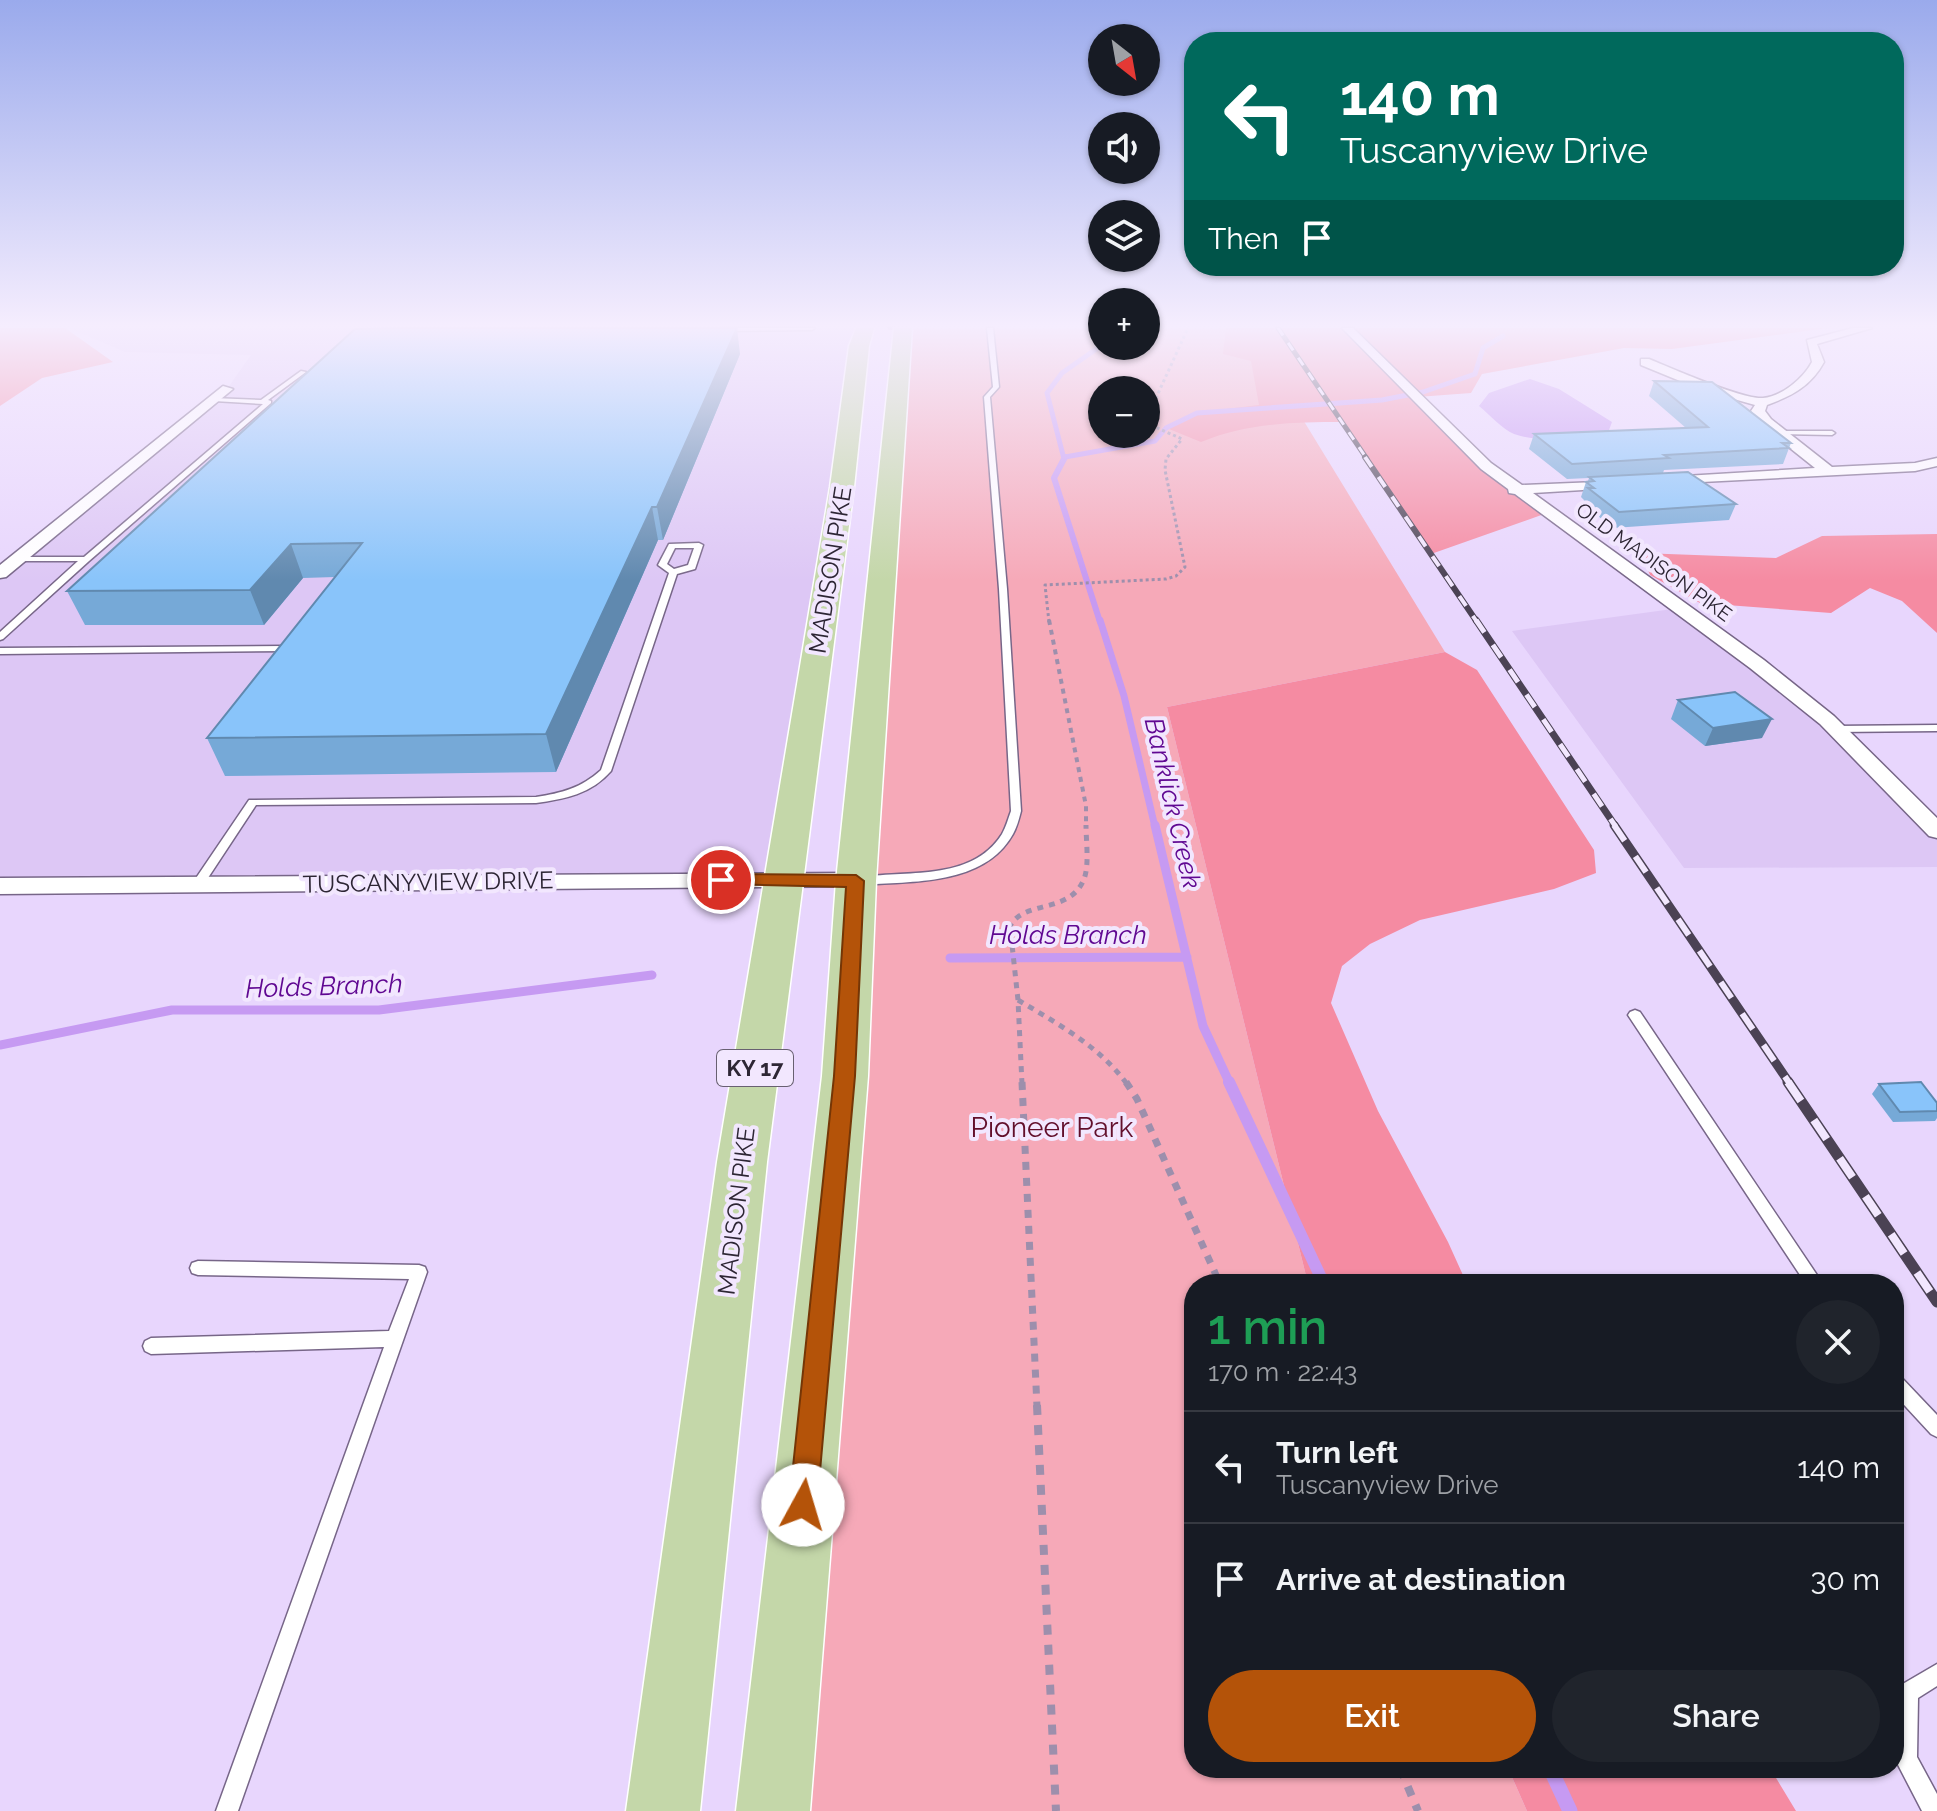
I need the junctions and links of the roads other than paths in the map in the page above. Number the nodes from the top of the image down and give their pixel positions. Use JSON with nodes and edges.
{"nodes":[{"id":1,"x":197,"y":413,"type":"edge"},
{"id":2,"x":257,"y":413,"type":"edge"},
{"id":3,"x":851,"y":413,"type":"edge"},
{"id":4,"x":896,"y":413,"type":"edge"},
{"id":5,"x":988,"y":413,"type":"edge"},
{"id":6,"x":1432,"y":413,"type":"edge"},
{"id":7,"x":1760,"y":413,"type":"edge"},
{"id":8,"x":1780,"y":433,"type":"junction"},
{"id":9,"x":1832,"y":433,"type":"dead end"},
{"id":10,"x":1937,"y":462,"type":"edge"},
{"id":11,"x":1829,"y":472,"type":"junction"},
{"id":12,"x":1657,"y":481,"type":"edge"},
{"id":13,"x":1626,"y":483,"type":"edge"},
{"id":14,"x":1514,"y":490,"type":"junction"},
{"id":15,"x":18,"y":559,"type":"junction"},
{"id":16,"x":86,"y":559,"type":"junction"},
{"id":17,"x":673,"y":572,"type":"dead end"},
{"id":18,"x":0,"y":573,"type":"edge"},
{"id":19,"x":0,"y":637,"type":"edge"},
{"id":20,"x":285,"y":649,"type":"edge"},
{"id":21,"x":0,"y":651,"type":"edge"},
{"id":22,"x":1937,"y":728,"type":"edge"},
{"id":23,"x":1836,"y":729,"type":"junction"},
{"id":24,"x":1937,"y":831,"type":"edge"},
{"id":25,"x":783,"y":880,"type":"junction"},
{"id":26,"x":856,"y":881,"type":"junction"},
{"id":27,"x":198,"y":884,"type":"junction"},
{"id":28,"x":0,"y":886,"type":"edge"},
{"id":29,"x":1635,"y":1015,"type":"dead end"},
{"id":30,"x":198,"y":1268,"type":"dead end"},
{"id":31,"x":1808,"y":1274,"type":"edge"},
{"id":32,"x":396,"y":1339,"type":"junction"},
{"id":33,"x":151,"y":1346,"type":"dead end"},
{"id":34,"x":1904,"y":1393,"type":"edge"},
{"id":35,"x":1937,"y":1428,"type":"edge"},
{"id":36,"x":1937,"y":1674,"type":"edge"},
{"id":37,"x":227,"y":1811,"type":"edge"},
{"id":38,"x":663,"y":1811,"type":"edge"},
{"id":39,"x":773,"y":1811,"type":"edge"},
{"id":40,"x":1934,"y":1811,"type":"edge"}],
"edges":[{"from":1,"to":15,"type":"street"},
{"from":2,"to":16,"type":"lane"},
{"from":3,"to":25,"type":"main road","name":"MADISON PIKE","number":"KY 17"},
{"from":4,"to":26,"type":"main road","name":"MADISON PIKE"},
{"from":5,"to":26,"type":"lane"},
{"from":6,"to":14,"type":"street","name":"OLD MADISON PIKE"},
{"from":7,"to":8,"type":"street"},
{"from":8,"to":9,"type":"lane"},
{"from":8,"to":11,"type":"street"},
{"from":10,"to":11,"type":"street"},
{"from":11,"to":12,"type":"street"},
{"from":13,"to":14,"type":"street"},
{"from":14,"to":23,"type":"street","name":"OLD MADISON PIKE"},
{"from":15,"to":16,"type":"lane"},
{"from":15,"to":18,"type":"street"},
{"from":16,"to":19,"type":"lane"},
{"from":17,"to":27,"type":"lane"},
{"from":20,"to":21,"type":"lane"},
{"from":22,"to":23,"type":"lane"},
{"from":23,"to":24,"type":"street","name":"OLD MADISON PIKE"},
{"from":25,"to":26,"type":"street","name":"TUSCANYVIEW DRIVE"},
{"from":25,"to":27,"type":"street","name":"TUSCANYVIEW DRIVE"},
{"from":25,"to":38,"type":"main road","name":"MADISON PIKE","number":"KY 17"},
{"from":26,"to":39,"type":"main road","name":"MADISON PIKE"},
{"from":27,"to":28,"type":"street","name":"TUSCANYVIEW DRIVE"},
{"from":29,"to":31,"type":"lane"},
{"from":30,"to":32,"type":"lane"},
{"from":32,"to":33,"type":"lane"},
{"from":32,"to":37,"type":"lane"},
{"from":34,"to":35,"type":"lane"},
{"from":36,"to":40,"type":"lane"}]}
